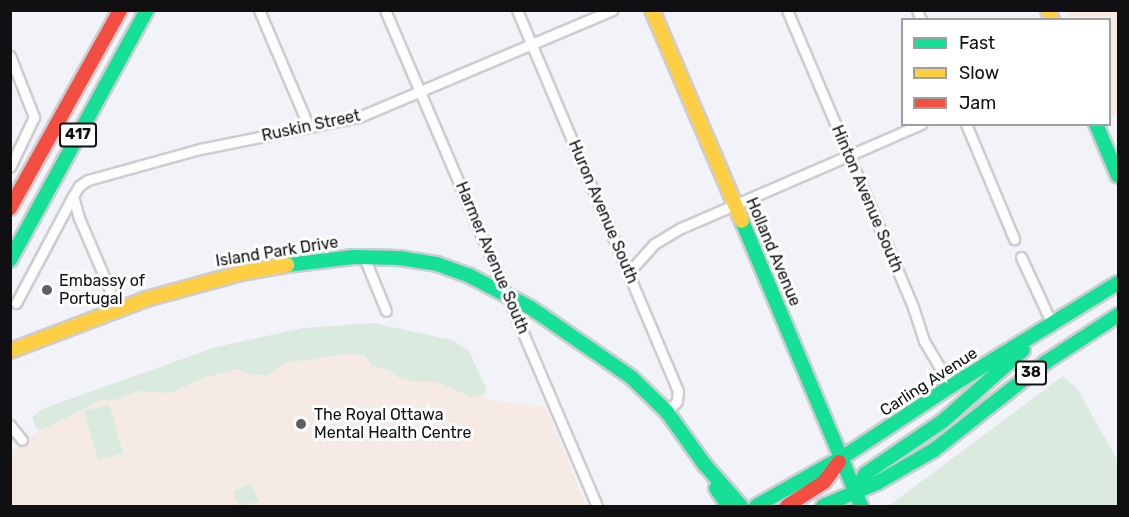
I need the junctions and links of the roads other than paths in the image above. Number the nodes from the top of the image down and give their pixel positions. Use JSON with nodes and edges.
{"nodes":[{"id":1,"x":120,"y":10,"type":"edge"},
{"id":2,"x":147,"y":10,"type":"edge"},
{"id":3,"x":259,"y":10,"type":"edge"},
{"id":4,"x":385,"y":10,"type":"edge"},
{"id":5,"x":517,"y":10,"type":"edge"},
{"id":6,"x":612,"y":10,"type":"edge"},
{"id":7,"x":652,"y":10,"type":"edge"},
{"id":8,"x":787,"y":10,"type":"edge"},
{"id":9,"x":532,"y":45,"type":"junction"},
{"id":10,"x":10,"y":56,"type":"edge"},
{"id":11,"x":419,"y":92,"type":"junction"},
{"id":12,"x":916,"y":126,"type":"edge"},
{"id":13,"x":967,"y":126,"type":"edge"},
{"id":14,"x":1097,"y":126,"type":"edge"},
{"id":15,"x":309,"y":127,"type":"junction"},
{"id":16,"x":10,"y":145,"type":"edge"},
{"id":17,"x":20,"y":149,"type":"junction"},
{"id":18,"x":849,"y":154,"type":"junction"},
{"id":19,"x":10,"y":167,"type":"edge"},
{"id":20,"x":1119,"y":176,"type":"edge"},
{"id":21,"x":73,"y":196,"type":"junction"},
{"id":22,"x":734,"y":204,"type":"junction"},
{"id":23,"x":10,"y":208,"type":"edge"},
{"id":24,"x":1014,"y":239,"type":"dead end"},
{"id":25,"x":364,"y":257,"type":"junction"},
{"id":26,"x":1021,"y":257,"type":"dead end"},
{"id":27,"x":10,"y":260,"type":"edge"},
{"id":28,"x":628,"y":273,"type":"junction"},
{"id":29,"x":1119,"y":284,"type":"edge"},
{"id":30,"x":509,"y":296,"type":"junction"},
{"id":31,"x":16,"y":303,"type":"dead end"},
{"id":32,"x":118,"y":309,"type":"junction"},
{"id":33,"x":386,"y":311,"type":"dead end"},
{"id":34,"x":1119,"y":315,"type":"edge"},
{"id":35,"x":1052,"y":324,"type":"junction"},
{"id":36,"x":10,"y":351,"type":"edge"},
{"id":37,"x":951,"y":386,"type":"junction"},
{"id":38,"x":667,"y":412,"type":"junction"},
{"id":39,"x":10,"y":425,"type":"edge"},
{"id":40,"x":22,"y":440,"type":"dead end"},
{"id":41,"x":843,"y":457,"type":"junction"},
{"id":42,"x":705,"y":465,"type":"junction"},
{"id":43,"x":856,"y":492,"type":"junction"},
{"id":44,"x":597,"y":507,"type":"edge"},
{"id":45,"x":728,"y":507,"type":"edge"},
{"id":46,"x":741,"y":507,"type":"edge"},
{"id":47,"x":756,"y":507,"type":"edge"},
{"id":48,"x":787,"y":507,"type":"edge"},
{"id":49,"x":823,"y":507,"type":"edge"},
{"id":50,"x":861,"y":507,"type":"edge"}],
"edges":[{"from":1,"to":23,"type":"main road","number":"417"},
{"from":2,"to":27,"type":"main road","number":"417"},
{"from":3,"to":15,"type":"street"},
{"from":4,"to":11,"type":"street","name":"Harmer Avenue South"},
{"from":5,"to":9,"type":"street","name":"Huron Avenue South"},
{"from":6,"to":9,"type":"street","name":"Ruskin Street"},
{"from":7,"to":22,"type":"main road","name":"Holland Avenue"},
{"from":8,"to":18,"type":"street","name":"Hinton Avenue South"},
{"from":9,"to":11,"type":"street","name":"Ruskin Street"},
{"from":9,"to":28,"type":"street","name":"Huron Avenue South"},
{"from":10,"to":17,"type":"street"},
{"from":11,"to":15,"type":"street","name":"Ruskin Street"},
{"from":11,"to":30,"type":"street","name":"Harmer Avenue South"},
{"from":12,"to":18,"type":"street"},
{"from":13,"to":24,"type":"street"},
{"from":14,"to":20,"type":"main road"},
{"from":15,"to":21,"type":"street","name":"Ruskin Street"},
{"from":16,"to":17,"type":"street"},
{"from":17,"to":19,"type":"street"},
{"from":18,"to":22,"type":"street"},
{"from":18,"to":37,"type":"street","name":"Hinton Avenue South"},
{"from":21,"to":31,"type":"street","name":"Ruskin Street"},
{"from":21,"to":32,"type":"street"},
{"from":22,"to":28,"type":"street"},
{"from":22,"to":41,"type":"main road","name":"Holland Avenue"},
{"from":25,"to":30,"type":"main road","name":"Island Park Drive"},
{"from":25,"to":32,"type":"main road","name":"Island Park Drive"},
{"from":25,"to":33,"type":"street"},
{"from":26,"to":35,"type":"street"},
{"from":28,"to":38,"type":"street","name":"Huron Avenue South"},
{"from":29,"to":35,"type":"main road","name":"Carling Avenue","number":"38"},
{"from":30,"to":38,"type":"main road","name":"Island Park Drive"},
{"from":30,"to":44,"type":"street","name":"Harmer Avenue South"},
{"from":32,"to":36,"type":"main road","name":"Island Park Drive"},
{"from":34,"to":43,"type":"main road","number":"38"},
{"from":35,"to":37,"type":"main road","name":"Carling Avenue","number":"38"},
{"from":35,"to":43,"type":"main road"},
{"from":37,"to":41,"type":"main road","name":"Carling Avenue","number":"38"},
{"from":38,"to":42,"type":"main road","name":"Island Park Drive"},
{"from":39,"to":40,"type":"street"},
{"from":41,"to":43,"type":"main road","name":"Holland Avenue"},
{"from":41,"to":47,"type":"main road","name":"Carling Avenue","number":"38"},
{"from":41,"to":48,"type":"main road"},
{"from":42,"to":45,"type":"main road","name":"Island Park Drive"},
{"from":42,"to":46,"type":"main road","name":"Island Park Drive"},
{"from":43,"to":49,"type":"main road","number":"38"},
{"from":43,"to":50,"type":"main road","name":"Holland Avenue"}]}
